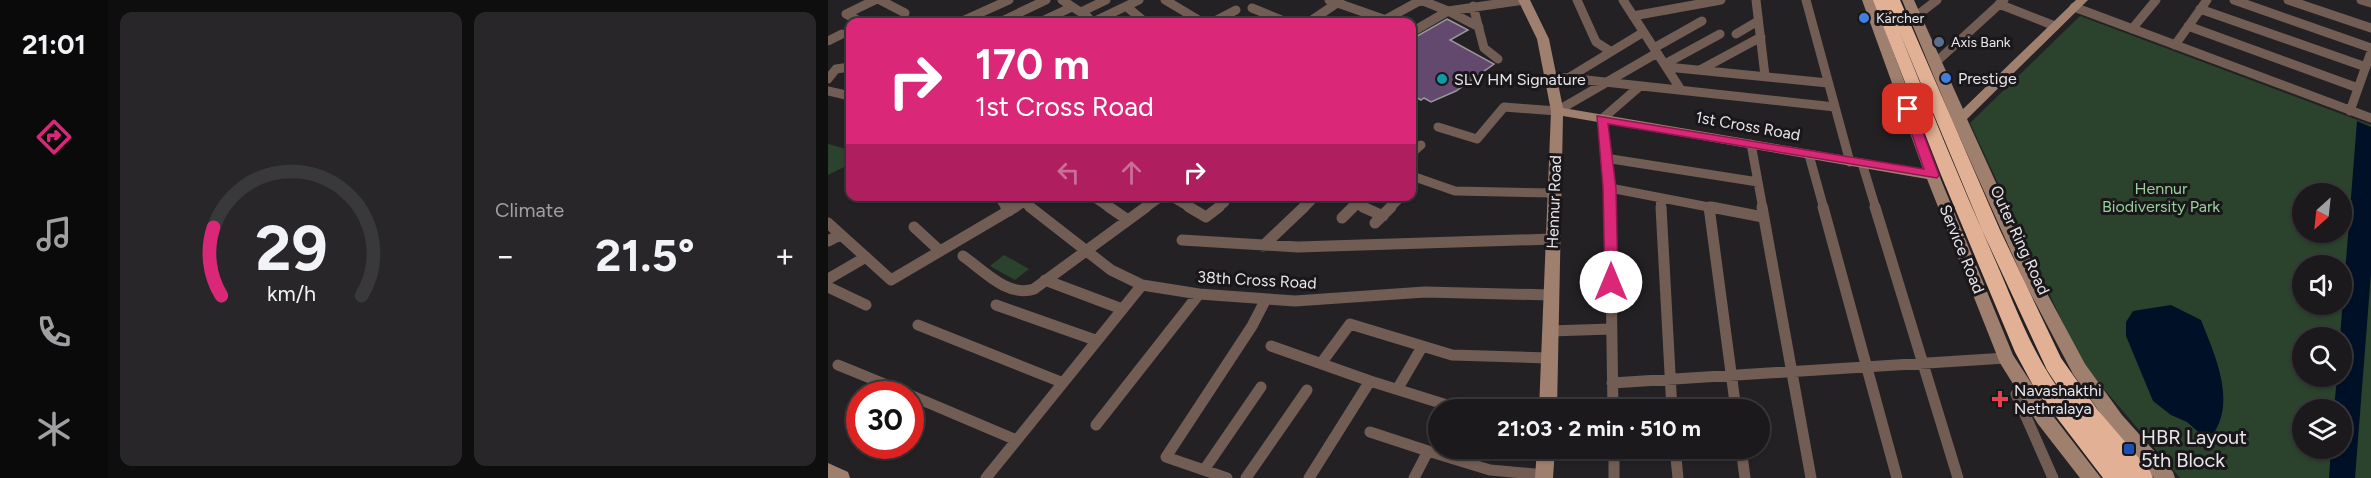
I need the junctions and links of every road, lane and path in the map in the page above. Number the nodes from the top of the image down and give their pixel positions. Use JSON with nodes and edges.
{"nodes":[{"id":1,"x":878,"y":0,"type":"edge"},
{"id":2,"x":1009,"y":0,"type":"edge"},
{"id":3,"x":1046,"y":0,"type":"edge"},
{"id":4,"x":1062,"y":0,"type":"edge"},
{"id":5,"x":1106,"y":0,"type":"edge"},
{"id":6,"x":1139,"y":0,"type":"edge"},
{"id":7,"x":1165,"y":0,"type":"edge"},
{"id":8,"x":1421,"y":0,"type":"edge"},
{"id":9,"x":1524,"y":0,"type":"edge"},
{"id":10,"x":1577,"y":0,"type":"edge"},
{"id":11,"x":1675,"y":0,"type":"edge"},
{"id":12,"x":1718,"y":0,"type":"edge"},
{"id":13,"x":1756,"y":0,"type":"edge"},
{"id":14,"x":1806,"y":0,"type":"edge"},
{"id":15,"x":1868,"y":0,"type":"edge"},
{"id":16,"x":1880,"y":0,"type":"edge"},
{"id":17,"x":1893,"y":0,"type":"edge"},
{"id":18,"x":1908,"y":0,"type":"edge"},
{"id":19,"x":1936,"y":0,"type":"edge"},
{"id":20,"x":2156,"y":0,"type":"edge"},
{"id":21,"x":2207,"y":0,"type":"edge"},
{"id":22,"x":2234,"y":0,"type":"edge"},
{"id":23,"x":2288,"y":0,"type":"edge"},
{"id":24,"x":2361,"y":0,"type":"edge"},
{"id":25,"x":1336,"y":1,"type":"edge"},
{"id":26,"x":1625,"y":1,"type":"edge"},
{"id":27,"x":2002,"y":2,"type":"edge"},
{"id":28,"x":2371,"y":3,"type":"edge"},
{"id":29,"x":2078,"y":4,"type":"edge"},
{"id":30,"x":1473,"y":6,"type":"junction"},
{"id":31,"x":1072,"y":7,"type":"junction"},
{"id":32,"x":1127,"y":7,"type":"junction"},
{"id":33,"x":1681,"y":7,"type":"junction"},
{"id":34,"x":1252,"y":8,"type":"dead end"},
{"id":35,"x":2200,"y":9,"type":"junction"},
{"id":36,"x":1236,"y":10,"type":"dead end"},
{"id":37,"x":1448,"y":11,"type":"junction"},
{"id":38,"x":1081,"y":12,"type":"junction"},
{"id":39,"x":905,"y":13,"type":"dead end"},
{"id":40,"x":1633,"y":16,"type":"junction"},
{"id":41,"x":1916,"y":17,"type":"junction"},
{"id":42,"x":854,"y":18,"type":"edge"},
{"id":43,"x":969,"y":18,"type":"edge"},
{"id":44,"x":1008,"y":18,"type":"edge"},
{"id":45,"x":1049,"y":18,"type":"edge"},
{"id":46,"x":1086,"y":18,"type":"edge"},
{"id":47,"x":1104,"y":18,"type":"edge"},
{"id":48,"x":1140,"y":18,"type":"edge"},
{"id":49,"x":1195,"y":18,"type":"edge"},
{"id":50,"x":1221,"y":18,"type":"edge"},
{"id":51,"x":1276,"y":18,"type":"edge"},
{"id":52,"x":1315,"y":18,"type":"edge"},
{"id":53,"x":1377,"y":18,"type":"edge"},
{"id":54,"x":1389,"y":18,"type":"edge"},
{"id":55,"x":1702,"y":21,"type":"dead end"},
{"id":56,"x":1758,"y":21,"type":"junction"},
{"id":57,"x":2055,"y":26,"type":"junction"},
{"id":58,"x":2188,"y":26,"type":"junction"},
{"id":59,"x":1479,"y":27,"type":"junction"},
{"id":60,"x":2371,"y":28,"type":"edge"},
{"id":61,"x":2132,"y":29,"type":"junction"},
{"id":62,"x":1416,"y":30,"type":"edge"},
{"id":63,"x":1642,"y":33,"type":"junction"},
{"id":64,"x":842,"y":34,"type":"dead end"},
{"id":65,"x":1720,"y":34,"type":"dead end"},
{"id":66,"x":1736,"y":34,"type":"dead end"},
{"id":67,"x":1761,"y":37,"type":"junction"},
{"id":68,"x":828,"y":41,"type":"edge"},
{"id":69,"x":2175,"y":45,"type":"junction"},
{"id":70,"x":2371,"y":50,"type":"edge"},
{"id":71,"x":1610,"y":51,"type":"junction"},
{"id":72,"x":1655,"y":51,"type":"junction"},
{"id":73,"x":1498,"y":59,"type":"dead end"},
{"id":74,"x":1935,"y":63,"type":"junction"},
{"id":75,"x":1666,"y":66,"type":"junction"},
{"id":76,"x":2366,"y":67,"type":"junction"},
{"id":77,"x":846,"y":68,"type":"edge"},
{"id":78,"x":1699,"y":70,"type":"junction"},
{"id":79,"x":1765,"y":76,"type":"junction"},
{"id":80,"x":1551,"y":77,"type":"junction"},
{"id":81,"x":1568,"y":78,"type":"junction"},
{"id":82,"x":828,"y":79,"type":"edge"},
{"id":83,"x":1604,"y":81,"type":"junction"},
{"id":84,"x":1828,"y":83,"type":"junction"},
{"id":85,"x":1640,"y":86,"type":"junction"},
{"id":86,"x":2358,"y":88,"type":"junction"},
{"id":87,"x":1682,"y":90,"type":"junction"},
{"id":88,"x":829,"y":92,"type":"edge"},
{"id":89,"x":846,"y":95,"type":"edge"},
{"id":90,"x":1835,"y":107,"type":"junction"},
{"id":91,"x":1557,"y":111,"type":"junction"},
{"id":92,"x":2350,"y":111,"type":"junction"},
{"id":93,"x":2371,"y":118,"type":"edge"},
{"id":94,"x":1602,"y":119,"type":"junction"},
{"id":95,"x":1959,"y":120,"type":"junction"},
{"id":96,"x":1437,"y":127,"type":"dead end"},
{"id":97,"x":1751,"y":144,"type":"junction"},
{"id":98,"x":1421,"y":145,"type":"dead end"},
{"id":99,"x":1416,"y":149,"type":"edge"},
{"id":100,"x":1809,"y":155,"type":"junction"},
{"id":101,"x":1605,"y":158,"type":"junction"},
{"id":102,"x":1856,"y":163,"type":"junction"},
{"id":103,"x":1932,"y":175,"type":"junction"},
{"id":104,"x":1416,"y":177,"type":"edge"},
{"id":105,"x":1758,"y":182,"type":"junction"},
{"id":106,"x":1610,"y":188,"type":"junction"},
{"id":107,"x":1554,"y":193,"type":"junction"},
{"id":108,"x":1660,"y":198,"type":"junction"},
{"id":109,"x":1002,"y":201,"type":"edge"},
{"id":110,"x":1026,"y":201,"type":"edge"},
{"id":111,"x":1031,"y":201,"type":"edge"},
{"id":112,"x":1100,"y":201,"type":"edge"},
{"id":113,"x":1155,"y":201,"type":"edge"},
{"id":114,"x":1179,"y":201,"type":"edge"},
{"id":115,"x":1311,"y":201,"type":"edge"},
{"id":116,"x":1359,"y":201,"type":"edge"},
{"id":117,"x":1361,"y":201,"type":"edge"},
{"id":118,"x":1397,"y":201,"type":"edge"},
{"id":119,"x":1225,"y":202,"type":"dead end"},
{"id":120,"x":1709,"y":207,"type":"junction"},
{"id":121,"x":1009,"y":211,"type":"junction"},
{"id":122,"x":1764,"y":217,"type":"junction"},
{"id":123,"x":1342,"y":218,"type":"dead end"},
{"id":124,"x":1128,"y":219,"type":"junction"},
{"id":125,"x":828,"y":224,"type":"edge"},
{"id":126,"x":914,"y":227,"type":"dead end"},
{"id":127,"x":840,"y":235,"type":"junction"},
{"id":128,"x":1553,"y":238,"type":"junction"},
{"id":129,"x":1182,"y":240,"type":"dead end"},
{"id":130,"x":828,"y":241,"type":"edge"},
{"id":131,"x":1263,"y":246,"type":"junction"},
{"id":132,"x":1083,"y":250,"type":"junction"},
{"id":133,"x":940,"y":251,"type":"junction"},
{"id":134,"x":963,"y":256,"type":"dead end"},
{"id":135,"x":866,"y":257,"type":"junction"},
{"id":136,"x":828,"y":279,"type":"edge"},
{"id":137,"x":1045,"y":280,"type":"junction"},
{"id":138,"x":1142,"y":285,"type":"junction"},
{"id":139,"x":828,"y":287,"type":"edge"},
{"id":140,"x":1199,"y":294,"type":"junction"},
{"id":141,"x":1551,"y":295,"type":"junction"},
{"id":142,"x":1266,"y":299,"type":"junction"},
{"id":143,"x":866,"y":305,"type":"dead end"},
{"id":144,"x":996,"y":305,"type":"dead end"},
{"id":145,"x":1122,"y":309,"type":"junction"},
{"id":146,"x":918,"y":325,"type":"dead end"},
{"id":147,"x":1611,"y":329,"type":"junction"},
{"id":148,"x":1550,"y":331,"type":"junction"},
{"id":149,"x":1095,"y":340,"type":"junction"},
{"id":150,"x":1271,"y":346,"type":"dead end"},
{"id":151,"x":1422,"y":347,"type":"junction"},
{"id":152,"x":1548,"y":358,"type":"junction"},
{"id":153,"x":2006,"y":358,"type":"junction"},
{"id":154,"x":1322,"y":362,"type":"junction"},
{"id":155,"x":1924,"y":363,"type":"junction"},
{"id":156,"x":838,"y":365,"type":"dead end"},
{"id":157,"x":1868,"y":367,"type":"junction"},
{"id":158,"x":1792,"y":372,"type":"junction"},
{"id":159,"x":1732,"y":375,"type":"junction"},
{"id":160,"x":1669,"y":380,"type":"junction"},
{"id":161,"x":876,"y":381,"type":"edge"},
{"id":162,"x":1370,"y":381,"type":"junction"},
{"id":163,"x":1061,"y":382,"type":"junction"},
{"id":164,"x":1612,"y":383,"type":"junction"},
{"id":165,"x":1262,"y":387,"type":"dead end"},
{"id":166,"x":1398,"y":388,"type":"junction"},
{"id":167,"x":1307,"y":390,"type":"dead end"},
{"id":168,"x":2016,"y":394,"type":"dead end"},
{"id":169,"x":1430,"y":399,"type":"edge"},
{"id":170,"x":1548,"y":399,"type":"edge"},
{"id":171,"x":1613,"y":399,"type":"edge"},
{"id":172,"x":1671,"y":399,"type":"edge"},
{"id":173,"x":1735,"y":399,"type":"edge"},
{"id":174,"x":924,"y":401,"type":"edge"},
{"id":175,"x":2038,"y":423,"type":"junction"},
{"id":176,"x":1096,"y":425,"type":"dead end"},
{"id":177,"x":1370,"y":432,"type":"dead end"},
{"id":178,"x":1016,"y":440,"type":"junction"},
{"id":179,"x":1428,"y":451,"type":"joint"},
{"id":180,"x":1454,"y":459,"type":"edge"},
{"id":181,"x":1545,"y":459,"type":"edge"},
{"id":182,"x":1614,"y":459,"type":"edge"},
{"id":183,"x":1676,"y":459,"type":"edge"},
{"id":184,"x":1742,"y":459,"type":"edge"},
{"id":185,"x":1204,"y":470,"type":"junction"},
{"id":186,"x":828,"y":472,"type":"edge"},
{"id":187,"x":1544,"y":477,"type":"edge"},
{"id":188,"x":841,"y":478,"type":"edge"},
{"id":189,"x":986,"y":478,"type":"edge"},
{"id":190,"x":1227,"y":478,"type":"edge"},
{"id":191,"x":1246,"y":478,"type":"edge"},
{"id":192,"x":1309,"y":478,"type":"edge"},
{"id":193,"x":1414,"y":478,"type":"edge"},
{"id":194,"x":1614,"y":478,"type":"edge"},
{"id":195,"x":1678,"y":478,"type":"edge"},
{"id":196,"x":1745,"y":478,"type":"edge"},
{"id":197,"x":1811,"y":478,"type":"edge"},
{"id":198,"x":1897,"y":478,"type":"edge"},
{"id":199,"x":1958,"y":478,"type":"edge"},
{"id":200,"x":2053,"y":478,"type":"edge"},
{"id":201,"x":2092,"y":478,"type":"edge"},
{"id":202,"x":2117,"y":478,"type":"edge"},
{"id":203,"x":2142,"y":478,"type":"edge"},
{"id":204,"x":2166,"y":478,"type":"edge"}],
"edges":[{"from":1,"to":39,"type":"street"},
{"from":1,"to":42,"type":"street"},
{"from":2,"to":43,"type":"street"},
{"from":3,"to":44,"type":"street"},
{"from":4,"to":31,"type":"street"},
{"from":5,"to":38,"type":"street"},
{"from":6,"to":32,"type":"street"},
{"from":7,"to":49,"type":"street"},
{"from":8,"to":37,"type":"street"},
{"from":8,"to":54,"type":"street"},
{"from":9,"to":30,"type":"street"},
{"from":9,"to":80,"type":"street","name":"Hennur Road"},
{"from":10,"to":71,"type":"street"},
{"from":11,"to":33,"type":"street"},
{"from":12,"to":33,"type":"street"},
{"from":13,"to":56,"type":"street"},
{"from":14,"to":84,"type":"street"},
{"from":15,"to":103,"type":"street","name":"Service Road"},
{"from":16,"to":202,"type":"highway"},
{"from":17,"to":203,"type":"highway","name":"Outer Ring Road"},
{"from":18,"to":41,"type":"street"},
{"from":19,"to":41,"type":"street"},
{"from":20,"to":61,"type":"street"},
{"from":21,"to":35,"type":"street"},
{"from":22,"to":70,"type":"street"},
{"from":23,"to":60,"type":"street"},
{"from":24,"to":28,"type":"street"},
{"from":25,"to":52,"type":"street"},
{"from":25,"to":53,"type":"street"},
{"from":26,"to":40,"type":"street"},
{"from":27,"to":57,"type":"street"},
{"from":27,"to":74,"type":"street"},
{"from":29,"to":57,"type":"street"},
{"from":29,"to":61,"type":"street"},
{"from":30,"to":37,"type":"street"},
{"from":30,"to":59,"type":"street"},
{"from":31,"to":38,"type":"street"},
{"from":31,"to":45,"type":"street"},
{"from":32,"to":47,"type":"street"},
{"from":32,"to":48,"type":"street"},
{"from":33,"to":40,"type":"street"},
{"from":34,"to":51,"type":"street"},
{"from":35,"to":58,"type":"street"},
{"from":35,"to":76,"type":"street"},
{"from":36,"to":50,"type":"street"},
{"from":37,"to":59,"type":"street"},
{"from":37,"to":62,"type":"street"},
{"from":38,"to":46,"type":"street"},
{"from":40,"to":63,"type":"street"},
{"from":41,"to":74,"type":"street"},
{"from":55,"to":72,"type":"street"},
{"from":56,"to":66,"type":"street"},
{"from":56,"to":67,"type":"street"},
{"from":57,"to":95,"type":"street"},
{"from":58,"to":69,"type":"street"},
{"from":58,"to":86,"type":"street"},
{"from":59,"to":73,"type":"street"},
{"from":61,"to":69,"type":"street"},
{"from":63,"to":71,"type":"street"},
{"from":63,"to":72,"type":"street"},
{"from":64,"to":68,"type":"street"},
{"from":65,"to":75,"type":"street"},
{"from":67,"to":78,"type":"street"},
{"from":67,"to":79,"type":"street"},
{"from":69,"to":92,"type":"street"},
{"from":70,"to":76,"type":"street"},
{"from":71,"to":81,"type":"street"},
{"from":72,"to":75,"type":"street"},
{"from":72,"to":83,"type":"street"},
{"from":74,"to":95,"type":"street"},
{"from":75,"to":78,"type":"street"},
{"from":75,"to":87,"type":"street"},
{"from":76,"to":86,"type":"street"},
{"from":77,"to":82,"type":"street"},
{"from":78,"to":79,"type":"street"},
{"from":79,"to":84,"type":"street"},
{"from":80,"to":81,"type":"street"},
{"from":80,"to":91,"type":"street","name":"Hennur Road"},
{"from":81,"to":83,"type":"street"},
{"from":83,"to":85,"type":"street"},
{"from":83,"to":91,"type":"street"},
{"from":84,"to":90,"type":"street"},
{"from":85,"to":87,"type":"street"},
{"from":85,"to":94,"type":"street"},
{"from":86,"to":92,"type":"street"},
{"from":87,"to":90,"type":"street"},
{"from":88,"to":89,"type":"street"},
{"from":90,"to":102,"type":"street"},
{"from":91,"to":94,"type":"street","name":"1st Cross Road"},
{"from":91,"to":96,"type":"street"},
{"from":91,"to":107,"type":"street","name":"Hennur Road"},
{"from":92,"to":93,"type":"street"},
{"from":94,"to":97,"type":"street","name":"1st Cross Road"},
{"from":94,"to":101,"type":"street"},
{"from":95,"to":204,"type":"street"},
{"from":97,"to":100,"type":"street","name":"1st Cross Road"},
{"from":97,"to":105,"type":"street"},
{"from":98,"to":99,"type":"street"},
{"from":100,"to":102,"type":"street","name":"1st Cross Road"},
{"from":100,"to":157,"type":"street"},
{"from":101,"to":105,"type":"street"},
{"from":101,"to":106,"type":"street"},
{"from":102,"to":103,"type":"street","name":"1st Cross Road"},
{"from":102,"to":155,"type":"street"},
{"from":103,"to":153,"type":"street","name":"Service Road"},
{"from":104,"to":107,"type":"street"},
{"from":105,"to":122,"type":"street"},
{"from":106,"to":108,"type":"street"},
{"from":106,"to":147,"type":"street"},
{"from":107,"to":128,"type":"street","name":"Hennur Road"},
{"from":108,"to":120,"type":"street"},
{"from":108,"to":160,"type":"street"},
{"from":109,"to":121,"type":"street"},
{"from":110,"to":121,"type":"street"},
{"from":111,"to":132,"type":"street","name":"38th Cross Road"},
{"from":112,"to":124,"type":"street"},
{"from":113,"to":124,"type":"street"},
{"from":114,"to":119,"type":"street"},
{"from":115,"to":131,"type":"street"},
{"from":116,"to":123,"type":"street"},
{"from":117,"to":118,"type":"street"},
{"from":120,"to":122,"type":"street"},
{"from":120,"to":159,"type":"street"},
{"from":121,"to":133,"type":"street"},
{"from":122,"to":158,"type":"street"},
{"from":124,"to":132,"type":"street"},
{"from":125,"to":127,"type":"street"},
{"from":126,"to":133,"type":"street"},
{"from":127,"to":130,"type":"street"},
{"from":127,"to":135,"type":"street"},
{"from":128,"to":131,"type":"street"},
{"from":128,"to":141,"type":"street","name":"Hennur Road"},
{"from":129,"to":131,"type":"street"},
{"from":132,"to":137,"type":"street"},
{"from":132,"to":138,"type":"street","name":"38th Cross Road"},
{"from":133,"to":135,"type":"street"},
{"from":134,"to":137,"type":"street"},
{"from":135,"to":136,"type":"street"},
{"from":137,"to":145,"type":"street"},
{"from":138,"to":140,"type":"street","name":"38th Cross Road"},
{"from":138,"to":145,"type":"street"},
{"from":139,"to":143,"type":"street"},
{"from":140,"to":142,"type":"street","name":"38th Cross Road"},
{"from":140,"to":176,"type":"street"},
{"from":141,"to":142,"type":"street","name":"38th Cross Road"},
{"from":141,"to":148,"type":"street","name":"Hennur Road"},
{"from":142,"to":185,"type":"street"},
{"from":144,"to":149,"type":"street"},
{"from":145,"to":149,"type":"street"},
{"from":146,"to":163,"type":"street"},
{"from":147,"to":148,"type":"street"},
{"from":147,"to":164,"type":"street"},
{"from":148,"to":152,"type":"street","name":"Hennur Road"},
{"from":149,"to":163,"type":"street"},
{"from":150,"to":154,"type":"street"},
{"from":151,"to":152,"type":"street"},
{"from":151,"to":154,"type":"street"},
{"from":151,"to":166,"type":"street"},
{"from":152,"to":170,"type":"street","name":"Hennur Road"},
{"from":153,"to":155,"type":"street"},
{"from":153,"to":175,"type":"street","name":"Service Road"},
{"from":154,"to":162,"type":"street"},
{"from":155,"to":157,"type":"street"},
{"from":155,"to":199,"type":"street"},
{"from":156,"to":161,"type":"street"},
{"from":157,"to":158,"type":"street"},
{"from":157,"to":198,"type":"street"},
{"from":158,"to":159,"type":"street"},
{"from":158,"to":197,"type":"street"},
{"from":159,"to":160,"type":"street"},
{"from":159,"to":173,"type":"street"},
{"from":160,"to":164,"type":"street"},
{"from":160,"to":172,"type":"street"},
{"from":162,"to":166,"type":"street"},
{"from":162,"to":192,"type":"street"},
{"from":163,"to":178,"type":"street"},
{"from":164,"to":171,"type":"street"},
{"from":165,"to":185,"type":"street"},
{"from":166,"to":169,"type":"street"},
{"from":167,"to":191,"type":"street"},
{"from":168,"to":175,"type":"street"},
{"from":174,"to":178,"type":"street"},
{"from":175,"to":200,"type":"street"},
{"from":175,"to":201,"type":"street","name":"Service Road"},
{"from":177,"to":179,"type":"street"},
{"from":178,"to":189,"type":"street"},
{"from":179,"to":193,"type":"street"},
{"from":180,"to":187,"type":"street"},
{"from":181,"to":187,"type":"street"},
{"from":182,"to":194,"type":"street"},
{"from":183,"to":195,"type":"street"},
{"from":184,"to":196,"type":"street"},
{"from":185,"to":190,"type":"street"},
{"from":186,"to":188,"type":"street"}]}
